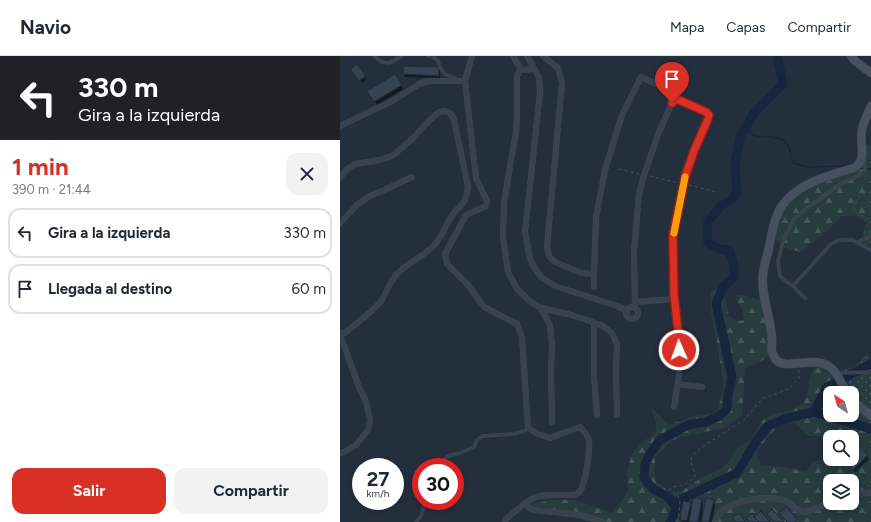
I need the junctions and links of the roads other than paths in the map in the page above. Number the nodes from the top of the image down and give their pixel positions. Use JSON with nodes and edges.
{"nodes":[{"id":1,"x":374,"y":56,"type":"edge"},
{"id":2,"x":402,"y":56,"type":"edge"},
{"id":3,"x":428,"y":56,"type":"edge"},
{"id":4,"x":472,"y":56,"type":"edge"},
{"id":5,"x":513,"y":56,"type":"edge"},
{"id":6,"x":527,"y":56,"type":"edge"},
{"id":7,"x":543,"y":56,"type":"edge"},
{"id":8,"x":851,"y":56,"type":"edge"},
{"id":9,"x":534,"y":69,"type":"junction"},
{"id":10,"x":521,"y":70,"type":"junction"},
{"id":11,"x":871,"y":74,"type":"edge"},
{"id":12,"x":463,"y":80,"type":"junction"},
{"id":13,"x":656,"y":84,"type":"dead end"},
{"id":14,"x":871,"y":106,"type":"edge"},
{"id":15,"x":340,"y":126,"type":"edge"},
{"id":16,"x":862,"y":152,"type":"junction"},
{"id":17,"x":412,"y":177,"type":"dead end"},
{"id":18,"x":340,"y":178,"type":"edge"},
{"id":19,"x":340,"y":223,"type":"edge"},
{"id":20,"x":871,"y":237,"type":"edge"},
{"id":21,"x":859,"y":243,"type":"junction"},
{"id":22,"x":871,"y":250,"type":"edge"},
{"id":23,"x":594,"y":274,"type":"junction"},
{"id":24,"x":793,"y":286,"type":"junction"},
{"id":25,"x":594,"y":287,"type":"dead end"},
{"id":26,"x":805,"y":298,"type":"dead end"},
{"id":27,"x":675,"y":299,"type":"junction"},
{"id":28,"x":635,"y":305,"type":"junction"},
{"id":29,"x":541,"y":308,"type":"junction"},
{"id":30,"x":627,"y":311,"type":"junction"},
{"id":31,"x":594,"y":323,"type":"junction"},
{"id":32,"x":340,"y":334,"type":"edge"},
{"id":33,"x":871,"y":372,"type":"edge"},
{"id":34,"x":837,"y":373,"type":"junction"},
{"id":35,"x":678,"y":384,"type":"junction"},
{"id":36,"x":842,"y":386,"type":"edge"},
{"id":37,"x":702,"y":387,"type":"dead end"},
{"id":38,"x":859,"y":405,"type":"edge"},
{"id":39,"x":674,"y":407,"type":"dead end"},
{"id":40,"x":597,"y":415,"type":"dead end"},
{"id":41,"x":617,"y":415,"type":"dead end"},
{"id":42,"x":871,"y":416,"type":"edge"},
{"id":43,"x":552,"y":422,"type":"dead end"},
{"id":44,"x":528,"y":428,"type":"junction"},
{"id":45,"x":340,"y":453,"type":"edge"},
{"id":46,"x":446,"y":458,"type":"edge"},
{"id":47,"x":871,"y":492,"type":"edge"},
{"id":48,"x":859,"y":494,"type":"edge"},
{"id":49,"x":528,"y":501,"type":"junction"},
{"id":50,"x":823,"y":505,"type":"edge"},
{"id":51,"x":423,"y":510,"type":"edge"},
{"id":52,"x":416,"y":522,"type":"edge"},
{"id":53,"x":504,"y":522,"type":"edge"},
{"id":54,"x":603,"y":522,"type":"edge"},
{"id":55,"x":715,"y":522,"type":"edge"}],
"edges":[{"from":1,"to":2,"type":"lane"},
{"from":3,"to":12,"type":"lane"},
{"from":4,"to":12,"type":"street"},
{"from":5,"to":10,"type":"street"},
{"from":6,"to":9,"type":"street"},
{"from":7,"to":23,"type":"street"},
{"from":8,"to":11,"type":"street"},
{"from":9,"to":10,"type":"street"},
{"from":9,"to":30,"type":"street"},
{"from":10,"to":29,"type":"street"},
{"from":12,"to":15,"type":"street"},
{"from":12,"to":44,"type":"street"},
{"from":13,"to":23,"type":"street"},
{"from":14,"to":16,"type":"street"},
{"from":16,"to":24,"type":"lane"},
{"from":16,"to":34,"type":"street"},
{"from":17,"to":19,"type":"street"},
{"from":18,"to":32,"type":"street"},
{"from":20,"to":21,"type":"lane"},
{"from":21,"to":22,"type":"lane"},
{"from":21,"to":24,"type":"lane"},
{"from":23,"to":25,"type":"street"},
{"from":24,"to":26,"type":"lane"},
{"from":27,"to":28,"type":"street"},
{"from":27,"to":28,"type":"street"},
{"from":27,"to":35,"type":"street"},
{"from":28,"to":30,"type":"street"},
{"from":28,"to":30,"type":"street"},
{"from":29,"to":31,"type":"street"},
{"from":29,"to":43,"type":"street"},
{"from":31,"to":40,"type":"street"},
{"from":31,"to":41,"type":"street"},
{"from":32,"to":45,"type":"street"},
{"from":33,"to":34,"type":"lane"},
{"from":34,"to":36,"type":"street"},
{"from":35,"to":37,"type":"street"},
{"from":35,"to":39,"type":"street"},
{"from":38,"to":42,"type":"street"},
{"from":44,"to":46,"type":"lane"},
{"from":44,"to":49,"type":"street"},
{"from":47,"to":48,"type":"street"},
{"from":49,"to":53,"type":"street"},
{"from":49,"to":54,"type":"street"},
{"from":50,"to":55,"type":"street"},
{"from":51,"to":52,"type":"lane"}]}
